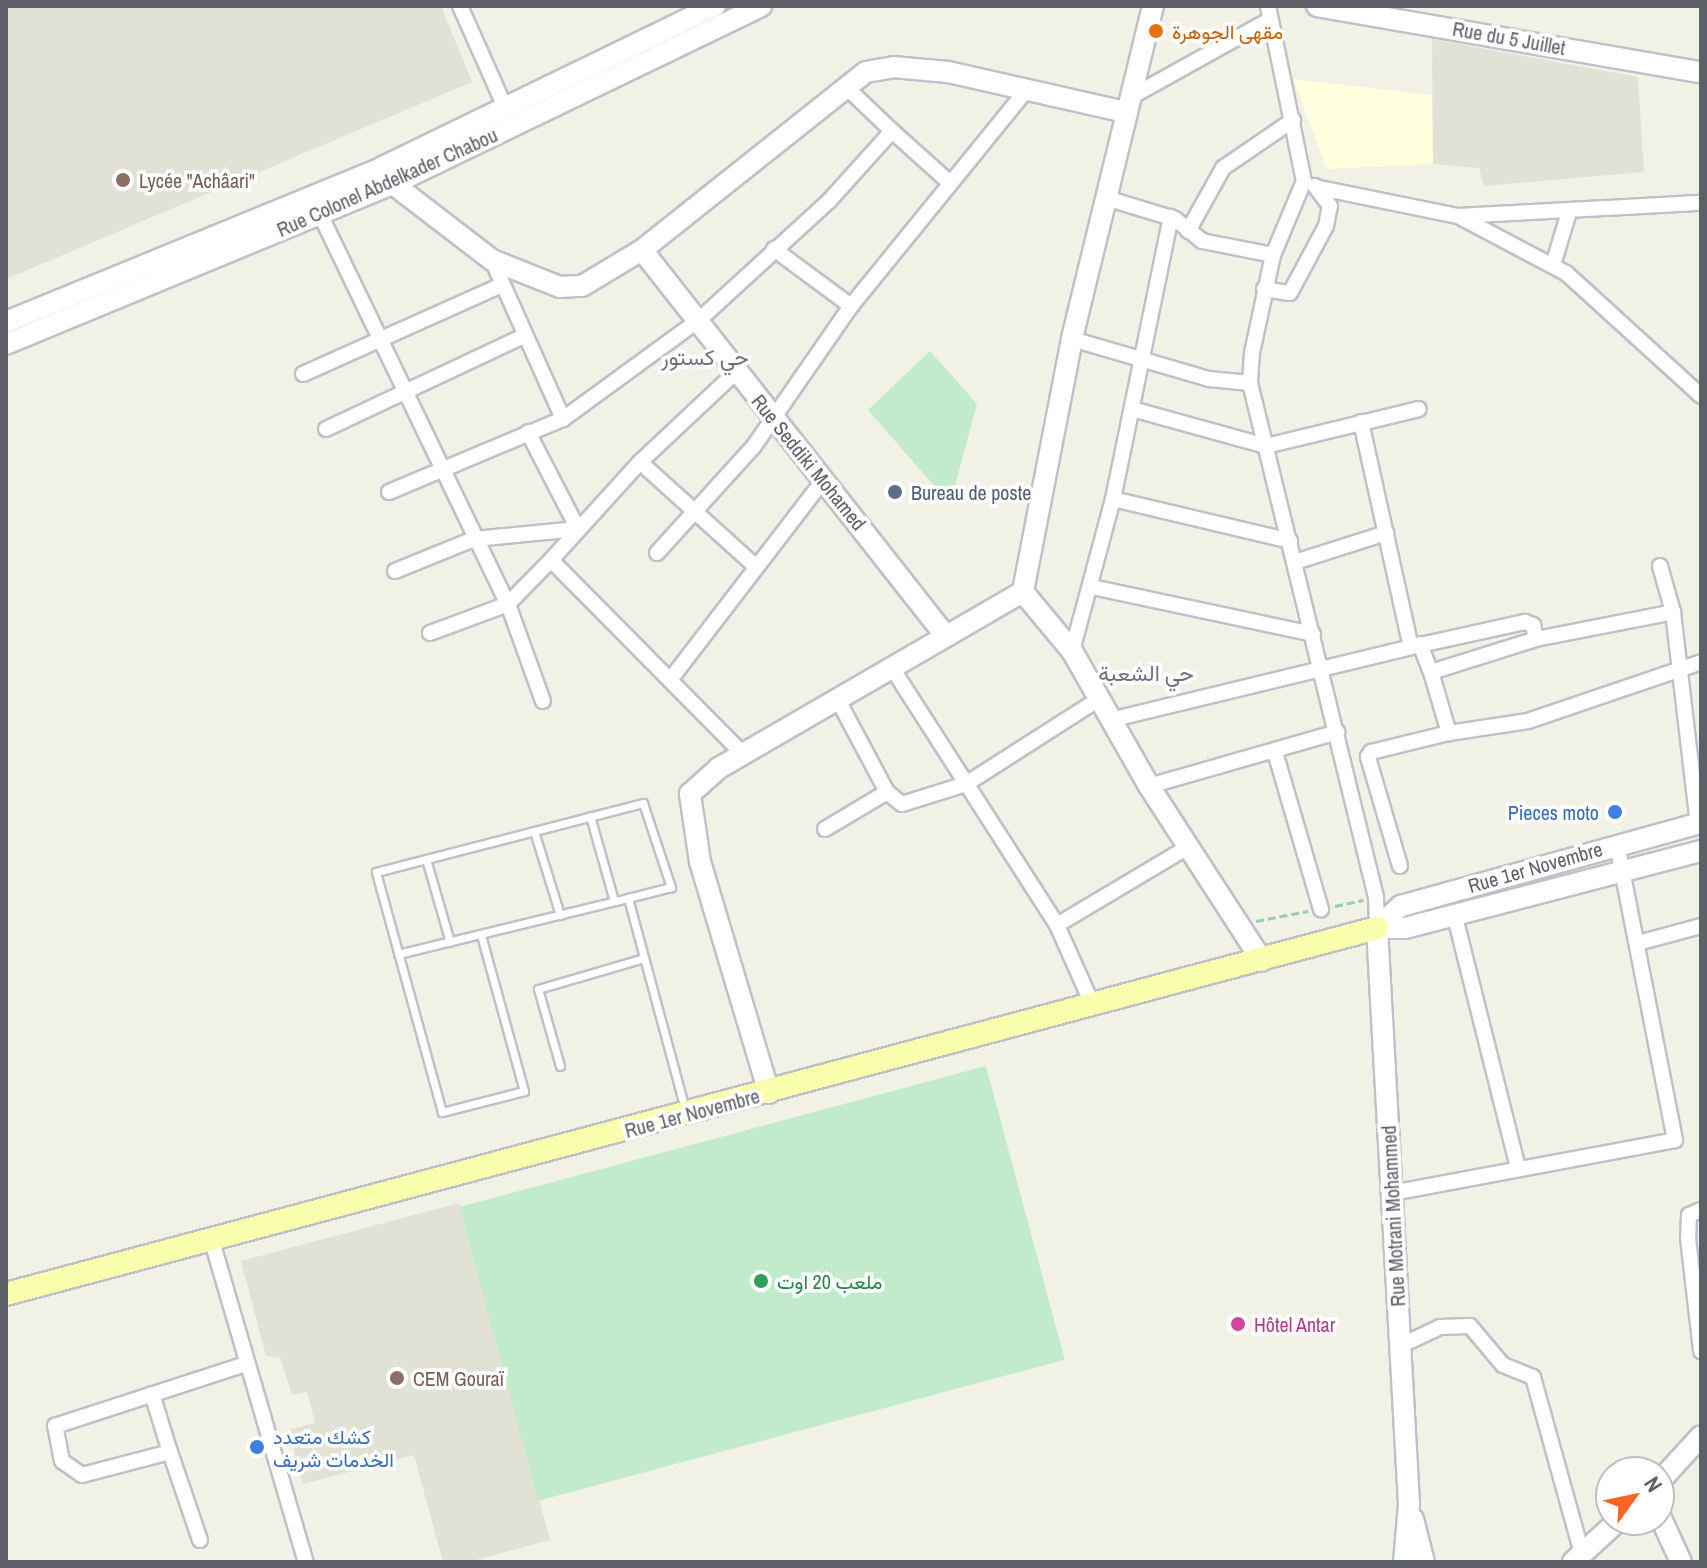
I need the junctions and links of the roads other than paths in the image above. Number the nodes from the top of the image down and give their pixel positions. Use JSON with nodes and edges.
{"nodes":[{"id":1,"x":460,"y":6,"type":"edge"},
{"id":2,"x":715,"y":6,"type":"edge"},
{"id":3,"x":761,"y":6,"type":"edge"},
{"id":4,"x":1153,"y":6,"type":"edge"},
{"id":5,"x":1317,"y":6,"type":"edge"},
{"id":6,"x":1342,"y":7,"type":"edge"},
{"id":7,"x":1270,"y":13,"type":"edge"},
{"id":8,"x":1701,"y":72,"type":"edge"},
{"id":9,"x":845,"y":86,"type":"junction"},
{"id":10,"x":1028,"y":88,"type":"junction"},
{"id":11,"x":1127,"y":105,"type":"junction"},
{"id":12,"x":505,"y":107,"type":"junction"},
{"id":13,"x":1293,"y":120,"type":"junction"},
{"id":14,"x":892,"y":131,"type":"junction"},
{"id":15,"x":388,"y":175,"type":"junction"},
{"id":16,"x":1304,"y":181,"type":"junction"},
{"id":17,"x":950,"y":183,"type":"junction"},
{"id":18,"x":1320,"y":188,"type":"junction"},
{"id":19,"x":1106,"y":198,"type":"junction"},
{"id":20,"x":1701,"y":203,"type":"edge"},
{"id":21,"x":1569,"y":212,"type":"junction"},
{"id":22,"x":320,"y":214,"type":"junction"},
{"id":23,"x":1458,"y":216,"type":"junction"},
{"id":24,"x":1171,"y":217,"type":"junction"},
{"id":25,"x":1188,"y":231,"type":"junction"},
{"id":26,"x":774,"y":249,"type":"junction"},
{"id":27,"x":642,"y":250,"type":"junction"},
{"id":28,"x":1273,"y":255,"type":"junction"},
{"id":29,"x":492,"y":260,"type":"junction"},
{"id":30,"x":1553,"y":265,"type":"junction"},
{"id":31,"x":502,"y":285,"type":"junction"},
{"id":32,"x":1264,"y":289,"type":"junction"},
{"id":33,"x":851,"y":306,"type":"junction"},
{"id":34,"x":699,"y":320,"type":"junction"},
{"id":35,"x":6,"y":322,"type":"edge"},
{"id":36,"x":524,"y":336,"type":"junction"},
{"id":37,"x":382,"y":339,"type":"junction"},
{"id":38,"x":1072,"y":339,"type":"junction"},
{"id":39,"x":6,"y":344,"type":"edge"},
{"id":40,"x":1144,"y":358,"type":"junction"},
{"id":41,"x":736,"y":372,"type":"junction"},
{"id":42,"x":303,"y":374,"type":"dead end"},
{"id":43,"x":1250,"y":383,"type":"junction"},
{"id":44,"x":405,"y":391,"type":"junction"},
{"id":45,"x":1701,"y":396,"type":"edge"},
{"id":46,"x":1132,"y":409,"type":"junction"},
{"id":47,"x":1419,"y":409,"type":"dead end"},
{"id":48,"x":774,"y":417,"type":"junction"},
{"id":49,"x":563,"y":419,"type":"junction"},
{"id":50,"x":1361,"y":422,"type":"junction"},
{"id":51,"x":326,"y":429,"type":"dead end"},
{"id":52,"x":528,"y":432,"type":"junction"},
{"id":53,"x":1266,"y":446,"type":"junction"},
{"id":54,"x":640,"y":462,"type":"junction"},
{"id":55,"x":441,"y":471,"type":"junction"},
{"id":56,"x":825,"y":478,"type":"junction"},
{"id":57,"x":389,"y":492,"type":"dead end"},
{"id":58,"x":1113,"y":499,"type":"junction"},
{"id":59,"x":694,"y":511,"type":"junction"},
{"id":60,"x":578,"y":529,"type":"junction"},
{"id":61,"x":1386,"y":533,"type":"junction"},
{"id":62,"x":474,"y":539,"type":"junction"},
{"id":63,"x":1290,"y":541,"type":"junction"},
{"id":64,"x":657,"y":553,"type":"dead end"},
{"id":65,"x":551,"y":560,"type":"junction"},
{"id":66,"x":1295,"y":562,"type":"junction"},
{"id":67,"x":754,"y":565,"type":"junction"},
{"id":68,"x":1660,"y":566,"type":"dead end"},
{"id":69,"x":395,"y":571,"type":"dead end"},
{"id":70,"x":1092,"y":587,"type":"junction"},
{"id":71,"x":1023,"y":592,"type":"junction"},
{"id":72,"x":508,"y":604,"type":"junction"},
{"id":73,"x":1673,"y":612,"type":"junction"},
{"id":74,"x":430,"y":633,"type":"dead end"},
{"id":75,"x":1313,"y":634,"type":"junction"},
{"id":76,"x":946,"y":636,"type":"junction"},
{"id":77,"x":1536,"y":639,"type":"junction"},
{"id":78,"x":1415,"y":646,"type":"junction"},
{"id":79,"x":1072,"y":651,"type":"junction"},
{"id":80,"x":1701,"y":662,"type":"edge"},
{"id":81,"x":1321,"y":668,"type":"junction"},
{"id":82,"x":1678,"y":668,"type":"junction"},
{"id":83,"x":894,"y":671,"type":"junction"},
{"id":84,"x":1431,"y":672,"type":"junction"},
{"id":85,"x":670,"y":680,"type":"junction"},
{"id":86,"x":1099,"y":699,"type":"junction"},
{"id":87,"x":543,"y":701,"type":"dead end"},
{"id":88,"x":839,"y":702,"type":"junction"},
{"id":89,"x":1110,"y":720,"type":"junction"},
{"id":90,"x":1337,"y":732,"type":"junction"},
{"id":91,"x":1449,"y":733,"type":"junction"},
{"id":92,"x":1694,"y":747,"type":"edge"},
{"id":93,"x":1275,"y":752,"type":"junction"},
{"id":94,"x":744,"y":755,"type":"junction"},
{"id":95,"x":966,"y":784,"type":"junction"},
{"id":96,"x":1149,"y":786,"type":"junction"},
{"id":97,"x":887,"y":792,"type":"junction"},
{"id":98,"x":590,"y":816,"type":"junction"},
{"id":99,"x":1699,"y":823,"type":"edge"},
{"id":100,"x":825,"y":829,"type":"dead end"},
{"id":101,"x":534,"y":831,"type":"junction"},
{"id":102,"x":1617,"y":844,"type":"junction"},
{"id":103,"x":1188,"y":847,"type":"junction"},
{"id":104,"x":1701,"y":851,"type":"edge"},
{"id":105,"x":426,"y":859,"type":"junction"},
{"id":106,"x":1400,"y":866,"type":"dead end"},
{"id":107,"x":1624,"y":868,"type":"junction"},
{"id":108,"x":628,"y":898,"type":"junction"},
{"id":109,"x":614,"y":901,"type":"junction"},
{"id":110,"x":1321,"y":909,"type":"dead end"},
{"id":111,"x":1454,"y":913,"type":"junction"},
{"id":112,"x":560,"y":915,"type":"junction"},
{"id":113,"x":1057,"y":925,"type":"junction"},
{"id":114,"x":1701,"y":926,"type":"edge"},
{"id":115,"x":1377,"y":928,"type":"junction"},
{"id":116,"x":481,"y":935,"type":"junction"},
{"id":117,"x":450,"y":942,"type":"junction"},
{"id":118,"x":1638,"y":943,"type":"junction"},
{"id":119,"x":398,"y":954,"type":"junction"},
{"id":120,"x":644,"y":958,"type":"junction"},
{"id":121,"x":1262,"y":961,"type":"junction"},
{"id":122,"x":1093,"y":1006,"type":"junction"},
{"id":123,"x":560,"y":1066,"type":"dead end"},
{"id":124,"x":769,"y":1093,"type":"junction"},
{"id":125,"x":687,"y":1115,"type":"junction"},
{"id":126,"x":1518,"y":1168,"type":"junction"},
{"id":127,"x":1392,"y":1193,"type":"junction"},
{"id":128,"x":1701,"y":1210,"type":"edge"},
{"id":129,"x":211,"y":1238,"type":"junction"},
{"id":130,"x":6,"y":1294,"type":"edge"},
{"id":131,"x":1400,"y":1346,"type":"junction"},
{"id":132,"x":1701,"y":1351,"type":"edge"},
{"id":133,"x":246,"y":1364,"type":"junction"},
{"id":134,"x":152,"y":1394,"type":"junction"},
{"id":135,"x":1701,"y":1436,"type":"edge"},
{"id":136,"x":170,"y":1452,"type":"junction"},
{"id":137,"x":1675,"y":1464,"type":"edge"},
{"id":138,"x":1409,"y":1504,"type":"junction"},
{"id":139,"x":1602,"y":1536,"type":"edge"},
{"id":140,"x":1669,"y":1536,"type":"edge"},
{"id":141,"x":200,"y":1540,"type":"dead end"},
{"id":142,"x":1578,"y":1558,"type":"edge"},
{"id":143,"x":306,"y":1562,"type":"edge"},
{"id":144,"x":1404,"y":1562,"type":"edge"},
{"id":145,"x":1424,"y":1562,"type":"edge"},
{"id":146,"x":1681,"y":1562,"type":"edge"}],
"edges":[{"from":1,"to":12,"type":"street"},
{"from":2,"to":12,"type":"street","name":"Rue Colonel Abdelkader Chabou"},
{"from":3,"to":15,"type":"street","name":"Rue Colonel Abdelkader Chabou"},
{"from":4,"to":11,"type":"street"},
{"from":5,"to":6,"type":"street","name":"Rue du 5 Juillet"},
{"from":6,"to":8,"type":"street","name":"Rue du 5 Juillet"},
{"from":7,"to":11,"type":"street"},
{"from":7,"to":13,"type":"street"},
{"from":9,"to":10,"type":"street"},
{"from":9,"to":14,"type":"street"},
{"from":9,"to":27,"type":"street"},
{"from":10,"to":11,"type":"street"},
{"from":10,"to":17,"type":"street"},
{"from":11,"to":19,"type":"street"},
{"from":12,"to":15,"type":"street","name":"Rue Colonel Abdelkader Chabou"},
{"from":13,"to":16,"type":"street"},
{"from":13,"to":25,"type":"street"},
{"from":14,"to":17,"type":"street"},
{"from":14,"to":26,"type":"street"},
{"from":15,"to":22,"type":"street","name":"Rue Colonel Abdelkader Chabou"},
{"from":15,"to":29,"type":"street"},
{"from":15,"to":35,"type":"street","name":"Rue Colonel Abdelkader Chabou"},
{"from":16,"to":18,"type":"street"},
{"from":16,"to":28,"type":"street"},
{"from":17,"to":33,"type":"street"},
{"from":18,"to":23,"type":"street"},
{"from":18,"to":32,"type":"street"},
{"from":19,"to":24,"type":"street"},
{"from":19,"to":38,"type":"street"},
{"from":20,"to":21,"type":"street"},
{"from":21,"to":23,"type":"street"},
{"from":21,"to":30,"type":"street"},
{"from":22,"to":37,"type":"street"},
{"from":22,"to":39,"type":"street","name":"Rue Colonel Abdelkader Chabou"},
{"from":23,"to":30,"type":"street"},
{"from":24,"to":25,"type":"street"},
{"from":24,"to":40,"type":"street"},
{"from":25,"to":28,"type":"street"},
{"from":26,"to":33,"type":"street"},
{"from":26,"to":34,"type":"street"},
{"from":27,"to":29,"type":"street"},
{"from":27,"to":34,"type":"street","name":"Rue Seddiki Mohamed"},
{"from":28,"to":32,"type":"street"},
{"from":29,"to":31,"type":"street"},
{"from":30,"to":45,"type":"street"},
{"from":31,"to":36,"type":"street"},
{"from":31,"to":37,"type":"street"},
{"from":32,"to":43,"type":"street"},
{"from":33,"to":48,"type":"street"},
{"from":34,"to":41,"type":"street","name":"Rue Seddiki Mohamed"},
{"from":34,"to":49,"type":"street"},
{"from":36,"to":44,"type":"street"},
{"from":36,"to":49,"type":"street"},
{"from":37,"to":42,"type":"street"},
{"from":37,"to":44,"type":"street"},
{"from":38,"to":40,"type":"street"},
{"from":38,"to":71,"type":"street"},
{"from":40,"to":43,"type":"street"},
{"from":40,"to":46,"type":"street"},
{"from":41,"to":48,"type":"street","name":"Rue Seddiki Mohamed"},
{"from":41,"to":54,"type":"street"},
{"from":43,"to":53,"type":"street"},
{"from":44,"to":51,"type":"street"},
{"from":44,"to":55,"type":"street"},
{"from":46,"to":53,"type":"street"},
{"from":46,"to":58,"type":"street"},
{"from":47,"to":50,"type":"street"},
{"from":48,"to":56,"type":"street","name":"Rue Seddiki Mohamed"},
{"from":48,"to":59,"type":"street"},
{"from":49,"to":52,"type":"street"},
{"from":50,"to":53,"type":"street"},
{"from":50,"to":61,"type":"street"},
{"from":52,"to":55,"type":"street"},
{"from":52,"to":60,"type":"street"},
{"from":53,"to":63,"type":"street"},
{"from":54,"to":59,"type":"street"},
{"from":54,"to":60,"type":"street"},
{"from":55,"to":57,"type":"street"},
{"from":55,"to":62,"type":"street"},
{"from":56,"to":67,"type":"street"},
{"from":56,"to":76,"type":"street","name":"Rue Seddiki Mohamed"},
{"from":58,"to":63,"type":"street"},
{"from":58,"to":70,"type":"street"},
{"from":59,"to":64,"type":"street"},
{"from":59,"to":67,"type":"street"},
{"from":60,"to":62,"type":"street"},
{"from":60,"to":65,"type":"street"},
{"from":61,"to":66,"type":"street"},
{"from":61,"to":78,"type":"street"},
{"from":62,"to":69,"type":"street"},
{"from":62,"to":72,"type":"street"},
{"from":63,"to":66,"type":"street"},
{"from":65,"to":72,"type":"street"},
{"from":65,"to":85,"type":"street"},
{"from":66,"to":75,"type":"street"},
{"from":67,"to":85,"type":"street"},
{"from":68,"to":73,"type":"street"},
{"from":70,"to":75,"type":"street"},
{"from":70,"to":79,"type":"street"},
{"from":71,"to":76,"type":"street"},
{"from":71,"to":79,"type":"street"},
{"from":72,"to":74,"type":"street"},
{"from":72,"to":87,"type":"street"},
{"from":73,"to":77,"type":"street"},
{"from":73,"to":82,"type":"street"},
{"from":75,"to":81,"type":"street"},
{"from":76,"to":83,"type":"street"},
{"from":77,"to":78,"type":"street"},
{"from":77,"to":84,"type":"street"},
{"from":78,"to":81,"type":"street"},
{"from":78,"to":84,"type":"street"},
{"from":79,"to":86,"type":"street"},
{"from":80,"to":82,"type":"street"},
{"from":81,"to":89,"type":"street"},
{"from":81,"to":90,"type":"street"},
{"from":82,"to":91,"type":"street"},
{"from":82,"to":92,"type":"street"},
{"from":83,"to":88,"type":"street"},
{"from":83,"to":95,"type":"street"},
{"from":84,"to":91,"type":"street"},
{"from":85,"to":94,"type":"street"},
{"from":86,"to":89,"type":"street"},
{"from":86,"to":95,"type":"street"},
{"from":88,"to":94,"type":"street"},
{"from":88,"to":97,"type":"street"},
{"from":89,"to":96,"type":"street"},
{"from":90,"to":93,"type":"street"},
{"from":90,"to":115,"type":"street"},
{"from":91,"to":106,"type":"street"},
{"from":92,"to":99,"type":"street"},
{"from":93,"to":96,"type":"street"},
{"from":93,"to":110,"type":"street"},
{"from":94,"to":124,"type":"street"},
{"from":95,"to":97,"type":"street"},
{"from":95,"to":113,"type":"street"},
{"from":96,"to":103,"type":"street"},
{"from":97,"to":100,"type":"street"},
{"from":98,"to":101,"type":"lane"},
{"from":98,"to":108,"type":"lane"},
{"from":98,"to":109,"type":"lane"},
{"from":99,"to":102,"type":"street","name":"Rue 1er Novembre"},
{"from":101,"to":105,"type":"lane"},
{"from":101,"to":112,"type":"lane"},
{"from":102,"to":107,"type":"street"},
{"from":102,"to":115,"type":"street","name":"Rue 1er Novembre"},
{"from":103,"to":113,"type":"street"},
{"from":103,"to":121,"type":"street"},
{"from":104,"to":107,"type":"street","name":"Rue 1er Novembre"},
{"from":105,"to":117,"type":"lane"},
{"from":105,"to":119,"type":"lane"},
{"from":107,"to":111,"type":"street","name":"Rue 1er Novembre"},
{"from":107,"to":118,"type":"street"},
{"from":108,"to":109,"type":"lane"},
{"from":108,"to":120,"type":"lane"},
{"from":109,"to":112,"type":"lane"},
{"from":111,"to":115,"type":"street","name":"Rue 1er Novembre"},
{"from":111,"to":126,"type":"street"},
{"from":112,"to":116,"type":"lane"},
{"from":113,"to":122,"type":"street"},
{"from":114,"to":118,"type":"street"},
{"from":115,"to":121,"type":"main road","name":"Rue 1er Novembre"},
{"from":115,"to":127,"type":"street","name":"Rue Motrani Mohammed"},
{"from":116,"to":117,"type":"lane"},
{"from":116,"to":119,"type":"lane"},
{"from":117,"to":119,"type":"lane"},
{"from":118,"to":126,"type":"street"},
{"from":120,"to":123,"type":"lane"},
{"from":120,"to":125,"type":"lane"},
{"from":121,"to":122,"type":"main road","name":"Rue 1er Novembre"},
{"from":122,"to":124,"type":"main road","name":"Rue 1er Novembre"},
{"from":124,"to":125,"type":"main road","name":"Rue 1er Novembre"},
{"from":125,"to":129,"type":"main road","name":"Rue 1er Novembre"},
{"from":126,"to":127,"type":"street"},
{"from":127,"to":131,"type":"street","name":"Rue Motrani Mohammed"},
{"from":128,"to":132,"type":"street"},
{"from":129,"to":130,"type":"main road","name":"Rue 1er Novembre"},
{"from":129,"to":133,"type":"street"},
{"from":131,"to":138,"type":"street","name":"Rue Motrani Mohammed"},
{"from":131,"to":142,"type":"street"},
{"from":133,"to":134,"type":"street"},
{"from":133,"to":143,"type":"street"},
{"from":134,"to":136,"type":"street"},
{"from":134,"to":136,"type":"street"},
{"from":135,"to":137,"type":"street"},
{"from":136,"to":141,"type":"street"},
{"from":138,"to":144,"type":"street"},
{"from":138,"to":145,"type":"street"},
{"from":139,"to":142,"type":"street"},
{"from":140,"to":146,"type":"street"}]}
